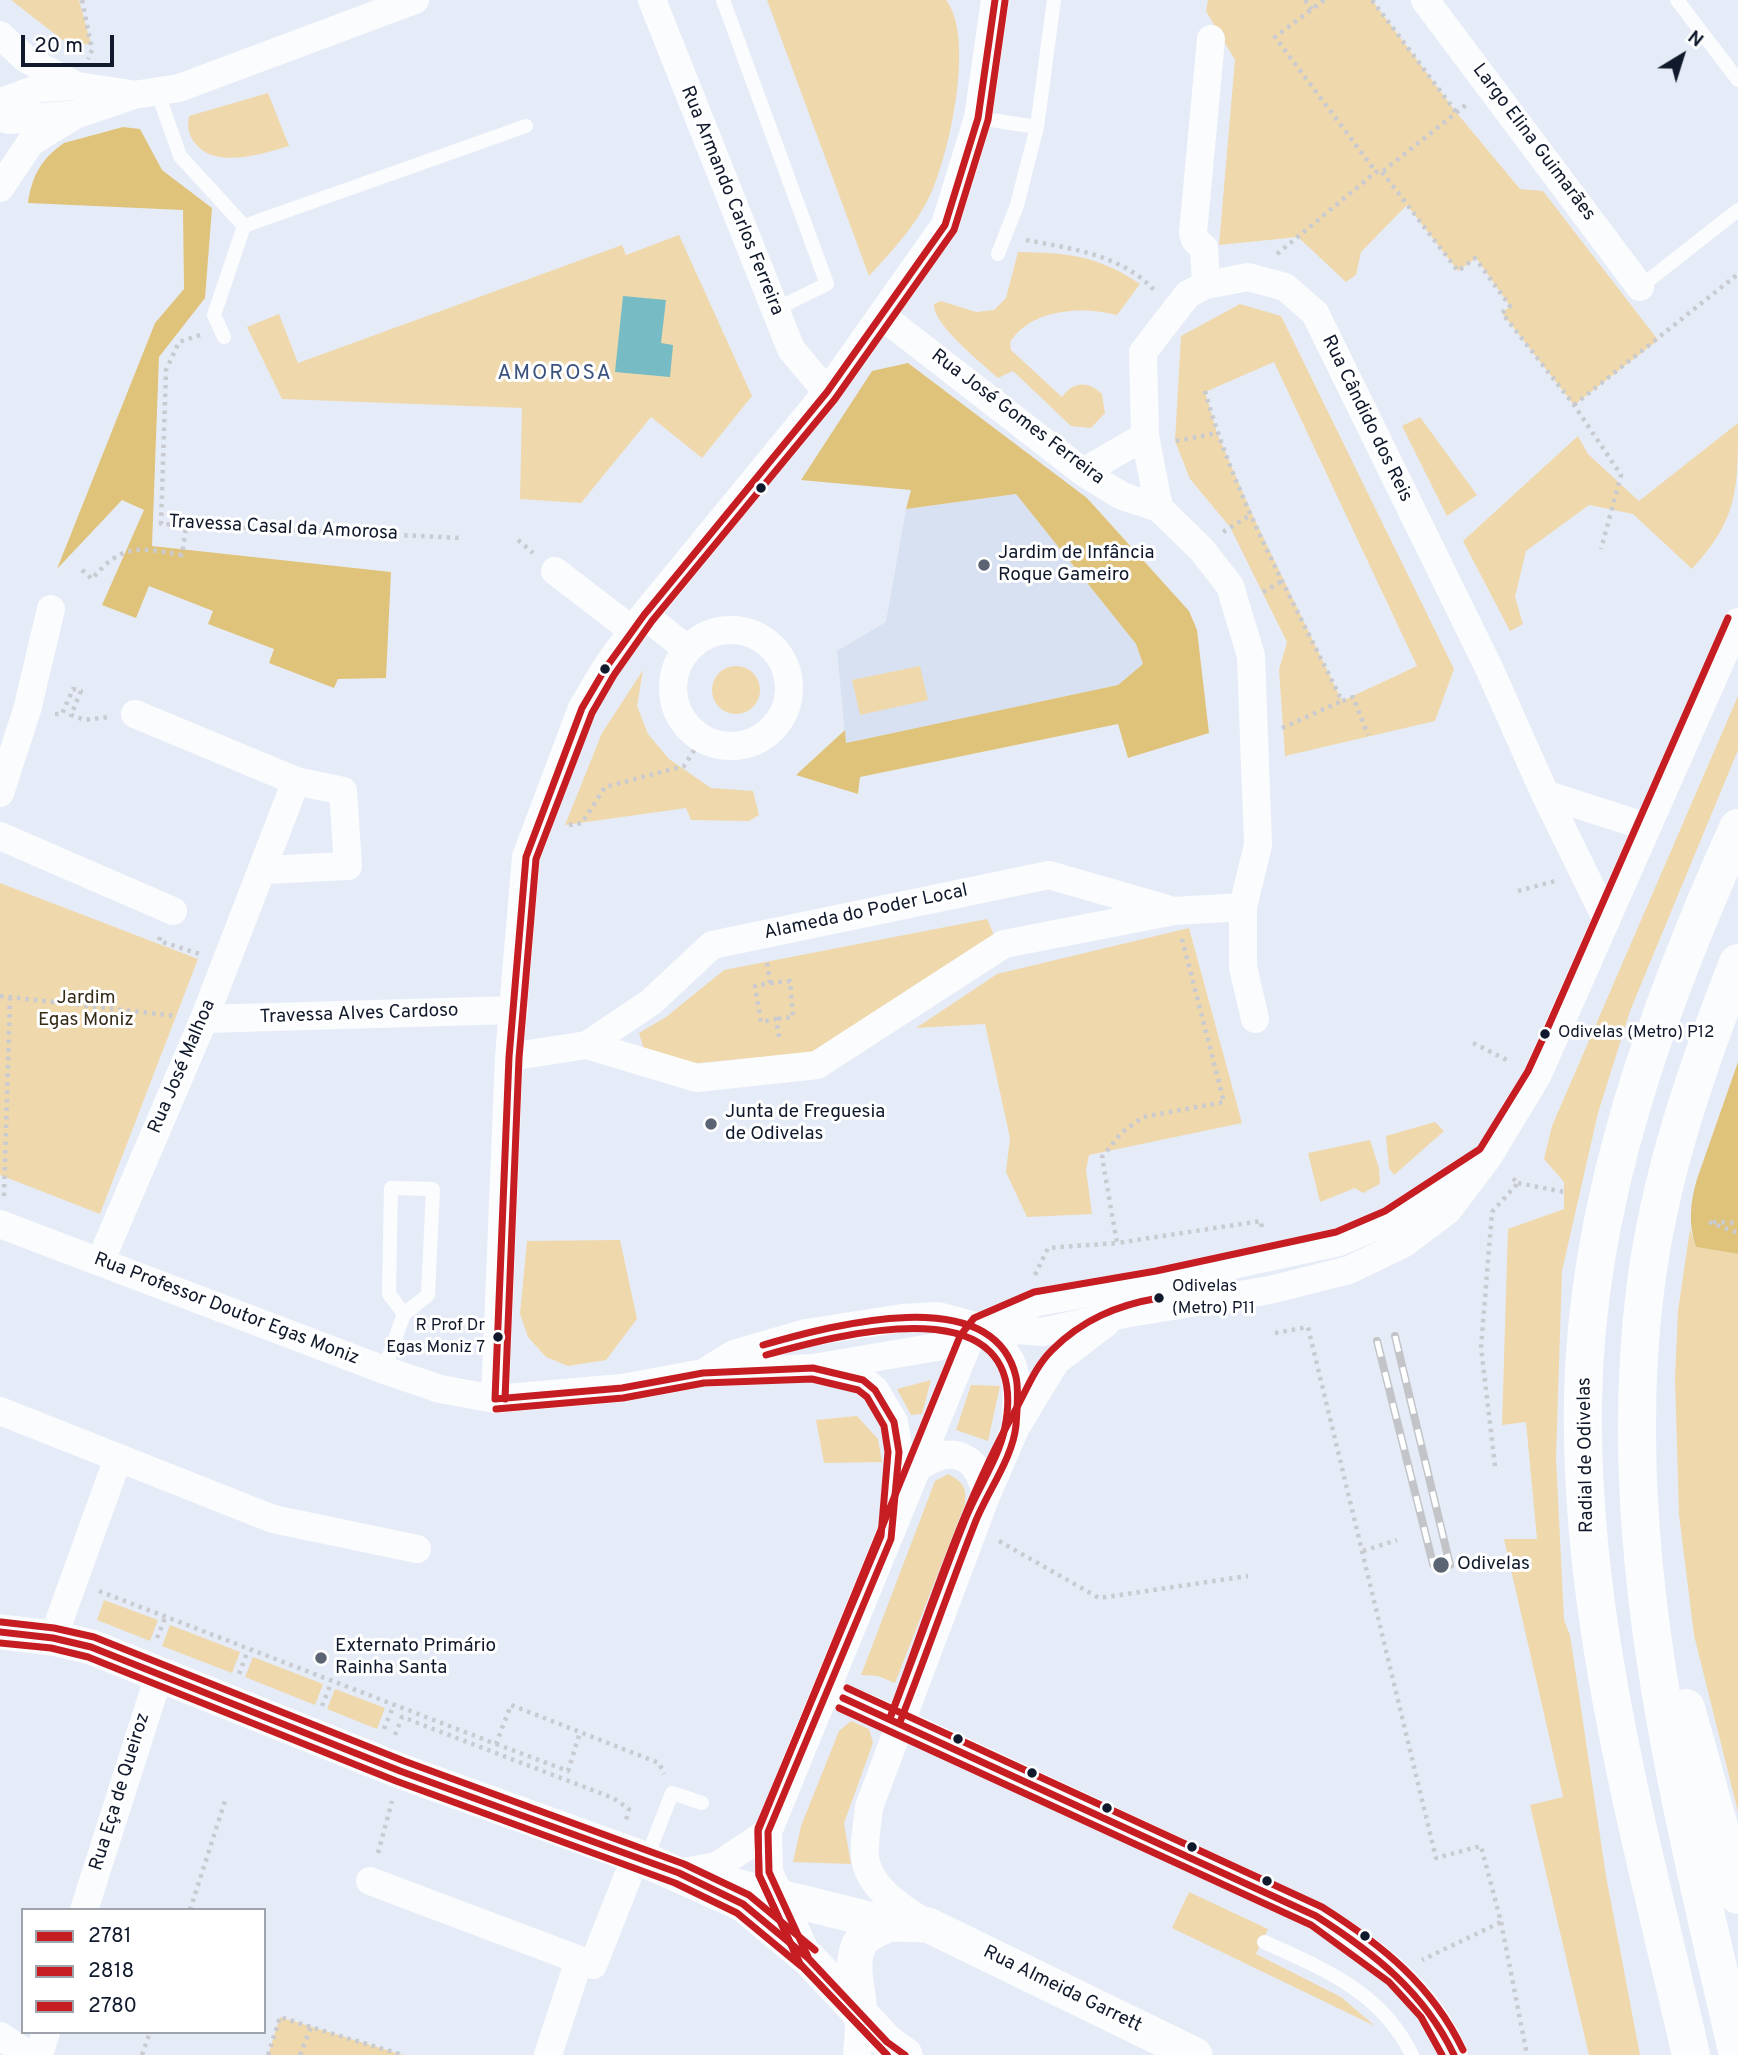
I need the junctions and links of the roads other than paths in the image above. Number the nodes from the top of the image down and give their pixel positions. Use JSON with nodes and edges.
{"nodes":[{"id":1,"x":415,"y":0,"type":"edge"},
{"id":2,"x":652,"y":0,"type":"edge"},
{"id":3,"x":723,"y":0,"type":"edge"},
{"id":4,"x":995,"y":0,"type":"edge"},
{"id":5,"x":1055,"y":0,"type":"edge"},
{"id":6,"x":1425,"y":0,"type":"edge"},
{"id":7,"x":1676,"y":0,"type":"edge"},
{"id":8,"x":0,"y":35,"type":"edge"},
{"id":9,"x":1211,"y":39,"type":"dead end"},
{"id":10,"x":1738,"y":80,"type":"edge"},
{"id":11,"x":77,"y":86,"type":"junction"},
{"id":12,"x":146,"y":93,"type":"junction"},
{"id":13,"x":0,"y":102,"type":"edge"},
{"id":14,"x":75,"y":115,"type":"junction"},
{"id":15,"x":0,"y":116,"type":"edge"},
{"id":16,"x":978,"y":118,"type":"junction"},
{"id":17,"x":526,"y":126,"type":"dead end"},
{"id":18,"x":1037,"y":127,"type":"junction"},
{"id":19,"x":0,"y":188,"type":"edge"},
{"id":20,"x":1738,"y":210,"type":"edge"},
{"id":21,"x":244,"y":226,"type":"junction"},
{"id":22,"x":998,"y":254,"type":"dead end"},
{"id":23,"x":1206,"y":285,"type":"junction"},
{"id":24,"x":1640,"y":287,"type":"joint"},
{"id":25,"x":774,"y":310,"type":"junction"},
{"id":26,"x":883,"y":316,"type":"junction"},
{"id":27,"x":222,"y":333,"type":"road end"},
{"id":28,"x":827,"y":392,"type":"junction"},
{"id":29,"x":1145,"y":436,"type":"junction"},
{"id":30,"x":1083,"y":472,"type":"junction"},
{"id":31,"x":1159,"y":508,"type":"junction"},
{"id":32,"x":555,"y":571,"type":"dead end"},
{"id":33,"x":51,"y":609,"type":"dead end"},
{"id":34,"x":1738,"y":622,"type":"edge"},
{"id":35,"x":638,"y":623,"type":"junction"},
{"id":36,"x":687,"y":649,"type":"junction"},
{"id":37,"x":135,"y":714,"type":"dead end"},
{"id":38,"x":296,"y":781,"type":"junction"},
{"id":39,"x":0,"y":793,"type":"edge"},
{"id":40,"x":1545,"y":794,"type":"junction"},
{"id":41,"x":1647,"y":827,"type":"junction"},
{"id":42,"x":1738,"y":828,"type":"edge"},
{"id":43,"x":0,"y":836,"type":"edge"},
{"id":44,"x":264,"y":870,"type":"junction"},
{"id":45,"x":1243,"y":908,"type":"junction"},
{"id":46,"x":173,"y":911,"type":"dead end"},
{"id":47,"x":1174,"y":911,"type":"junction"},
{"id":48,"x":1606,"y":918,"type":"junction"},
{"id":49,"x":1738,"y":963,"type":"edge"},
{"id":50,"x":514,"y":1010,"type":"junction"},
{"id":51,"x":204,"y":1019,"type":"junction"},
{"id":52,"x":1255,"y":1019,"type":"dead end"},
{"id":53,"x":587,"y":1045,"type":"junction"},
{"id":54,"x":509,"y":1057,"type":"junction"},
{"id":55,"x":1488,"y":1157,"type":"junction"},
{"id":56,"x":1,"y":1224,"type":"edge"},
{"id":57,"x":100,"y":1262,"type":"junction"},
{"id":58,"x":404,"y":1314,"type":"junction"},
{"id":59,"x":1124,"y":1314,"type":"junction"},
{"id":60,"x":979,"y":1327,"type":"junction"},
{"id":61,"x":813,"y":1368,"type":"junction"},
{"id":62,"x":384,"y":1370,"type":"junction"},
{"id":63,"x":703,"y":1373,"type":"junction"},
{"id":64,"x":495,"y":1398,"type":"junction"},
{"id":65,"x":0,"y":1411,"type":"edge"},
{"id":66,"x":1016,"y":1427,"type":"junction"},
{"id":67,"x":118,"y":1458,"type":"junction"},
{"id":68,"x":919,"y":1467,"type":"junction"},
{"id":69,"x":986,"y":1496,"type":"junction"},
{"id":70,"x":891,"y":1539,"type":"junction"},
{"id":71,"x":1642,"y":1546,"type":"junction"},
{"id":72,"x":418,"y":1549,"type":"dead end"},
{"id":73,"x":1594,"y":1586,"type":"junction"},
{"id":74,"x":0,"y":1632,"type":"edge"},
{"id":75,"x":53,"y":1638,"type":"junction"},
{"id":76,"x":156,"y":1662,"type":"junction"},
{"id":77,"x":827,"y":1691,"type":"junction"},
{"id":78,"x":900,"y":1722,"type":"junction"},
{"id":79,"x":702,"y":1803,"type":"dead end"},
{"id":80,"x":768,"y":1832,"type":"junction"},
{"id":81,"x":641,"y":1858,"type":"junction"},
{"id":82,"x":679,"y":1873,"type":"junction"},
{"id":83,"x":370,"y":1881,"type":"road end"},
{"id":84,"x":1738,"y":1895,"type":"edge"},
{"id":85,"x":788,"y":1898,"type":"junction"},
{"id":86,"x":85,"y":1908,"type":"edge"},
{"id":87,"x":889,"y":1924,"type":"junction"},
{"id":88,"x":928,"y":1925,"type":"junction"},
{"id":89,"x":1264,"y":1942,"type":"dead end"},
{"id":90,"x":809,"y":1959,"type":"junction"},
{"id":91,"x":579,"y":1960,"type":"junction"},
{"id":92,"x":1738,"y":1968,"type":"edge"},
{"id":93,"x":860,"y":2016,"type":"junction"},
{"id":94,"x":45,"y":2034,"type":"edge"},
{"id":95,"x":0,"y":2035,"type":"edge"},
{"id":96,"x":29,"y":2055,"type":"edge"},
{"id":97,"x":39,"y":2055,"type":"edge"},
{"id":98,"x":548,"y":2055,"type":"edge"},
{"id":99,"x":857,"y":2055,"type":"edge"},
{"id":100,"x":905,"y":2055,"type":"edge"},
{"id":101,"x":1195,"y":2055,"type":"edge"},
{"id":102,"x":1412,"y":2055,"type":"edge"},
{"id":103,"x":1454,"y":2055,"type":"edge"},
{"id":104,"x":1667,"y":2055,"type":"edge"},
{"id":105,"x":1691,"y":2055,"type":"edge"},
{"id":106,"x":1738,"y":2055,"type":"edge"}],
"edges":[{"from":1,"to":12,"type":"street"},
{"from":2,"to":25,"type":"street","name":"Rua Armando Carlos Ferreira"},
{"from":3,"to":25,"type":"lane"},
{"from":4,"to":16,"type":"street"},
{"from":5,"to":18,"type":"lane"},
{"from":6,"to":24,"type":"street","name":"Largo Elina Guimarães"},
{"from":7,"to":10,"type":"lane"},
{"from":8,"to":11,"type":"street"},
{"from":9,"to":23,"type":"street"},
{"from":11,"to":12,"type":"street"},
{"from":11,"to":13,"type":"street"},
{"from":12,"to":14,"type":"street"},
{"from":12,"to":21,"type":"lane"},
{"from":14,"to":15,"type":"street"},
{"from":14,"to":19,"type":"street"},
{"from":16,"to":18,"type":"lane"},
{"from":16,"to":26,"type":"street"},
{"from":17,"to":21,"type":"lane"},
{"from":18,"to":22,"type":"lane"},
{"from":20,"to":24,"type":"lane"},
{"from":21,"to":27,"type":"lane"},
{"from":23,"to":29,"type":"street","name":"Rua Cândido dos Reis"},
{"from":23,"to":40,"type":"street","name":"Rua Cândido dos Reis"},
{"from":25,"to":28,"type":"street","name":"Rua Armando Carlos Ferreira"},
{"from":26,"to":28,"type":"street"},
{"from":26,"to":30,"type":"street","name":"Rua José Gomes Ferreira"},
{"from":28,"to":35,"type":"street"},
{"from":29,"to":30,"type":"street"},
{"from":29,"to":31,"type":"street","name":"Rua Cândido dos Reis"},
{"from":30,"to":31,"type":"street","name":"Rua José Gomes Ferreira"},
{"from":31,"to":45,"type":"street","name":"Rua José Gomes Ferreira"},
{"from":32,"to":35,"type":"street"},
{"from":33,"to":39,"type":"street"},
{"from":34,"to":41,"type":"street","name":"Rua Professor Doutor Egas Moniz"},
{"from":35,"to":36,"type":"street"},
{"from":35,"to":50,"type":"street"},
{"from":36,"to":36,"type":"street"},
{"from":37,"to":38,"type":"street"},
{"from":38,"to":44,"type":"street","name":"Rua José Malhoa"},
{"from":38,"to":44,"type":"street"},
{"from":40,"to":41,"type":"street"},
{"from":40,"to":48,"type":"street","name":"Rua Cândido dos Reis"},
{"from":41,"to":48,"type":"street","name":"Rua Professor Doutor Egas Moniz"},
{"from":42,"to":73,"type":"highway","name":"Radial de Odivelas"},
{"from":43,"to":46,"type":"street"},
{"from":44,"to":51,"type":"street","name":"Rua José Malhoa"},
{"from":45,"to":47,"type":"street","name":"Alameda do Poder Local"},
{"from":45,"to":52,"type":"street","name":"Rua José Gomes Ferreira"},
{"from":47,"to":53,"type":"street","name":"Alameda do Poder Local"},
{"from":47,"to":53,"type":"street","name":"Alameda do Poder Local"},
{"from":48,"to":55,"type":"street","name":"Rua Professor Doutor Egas Moniz"},
{"from":49,"to":71,"type":"highway"},
{"from":50,"to":51,"type":"street","name":"Travessa Alves Cardoso"},
{"from":50,"to":54,"type":"street"},
{"from":51,"to":57,"type":"street","name":"Rua José Malhoa"},
{"from":53,"to":54,"type":"street","name":"Alameda do Poder Local"},
{"from":54,"to":64,"type":"street"},
{"from":55,"to":59,"type":"street","name":"Rua Professor Doutor Egas Moniz"},
{"from":55,"to":60,"type":"street","name":"Rua Professor Doutor Egas Moniz"},
{"from":56,"to":57,"type":"street","name":"Rua Professor Doutor Egas Moniz"},
{"from":57,"to":62,"type":"street","name":"Rua Professor Doutor Egas Moniz"},
{"from":58,"to":58,"type":"lane"},
{"from":58,"to":62,"type":"lane"},
{"from":59,"to":60,"type":"street","name":"Rua Professor Doutor Egas Moniz"},
{"from":59,"to":66,"type":"street"},
{"from":60,"to":61,"type":"street","name":"Rua Professor Doutor Egas Moniz"},
{"from":60,"to":63,"type":"street","name":"Rua Professor Doutor Egas Moniz"},
{"from":60,"to":66,"type":"street"},
{"from":60,"to":68,"type":"street"},
{"from":61,"to":63,"type":"street","name":"Rua Professor Doutor Egas Moniz"},
{"from":61,"to":70,"type":"street"},
{"from":62,"to":64,"type":"street","name":"Rua Professor Doutor Egas Moniz"},
{"from":63,"to":64,"type":"street","name":"Rua Professor Doutor Egas Moniz"},
{"from":65,"to":67,"type":"street"},
{"from":66,"to":69,"type":"street"},
{"from":67,"to":72,"type":"street"},
{"from":67,"to":75,"type":"street"},
{"from":68,"to":69,"type":"street"},
{"from":68,"to":70,"type":"street"},
{"from":69,"to":78,"type":"street"},
{"from":70,"to":77,"type":"street"},
{"from":71,"to":84,"type":"highway"},
{"from":71,"to":92,"type":"highway"},
{"from":71,"to":106,"type":"highway"},
{"from":73,"to":104,"type":"highway"},
{"from":73,"to":105,"type":"highway","name":"Radial de Odivelas"},
{"from":74,"to":75,"type":"street"},
{"from":75,"to":76,"type":"street"},
{"from":76,"to":81,"type":"street"},
{"from":76,"to":86,"type":"street","name":"Rua Eça de Queiroz"},
{"from":77,"to":78,"type":"street"},
{"from":77,"to":80,"type":"street"},
{"from":78,"to":88,"type":"street","name":"Rua Almeida Garrett"},
{"from":78,"to":103,"type":"street"},
{"from":79,"to":81,"type":"lane"},
{"from":80,"to":82,"type":"street"},
{"from":80,"to":85,"type":"street"},
{"from":81,"to":82,"type":"street"},
{"from":81,"to":91,"type":"street"},
{"from":82,"to":85,"type":"street","name":"Rua Almeida Garrett"},
{"from":82,"to":90,"type":"street"},
{"from":83,"to":91,"type":"street"},
{"from":85,"to":87,"type":"street","name":"Rua Almeida Garrett"},
{"from":85,"to":90,"type":"street"},
{"from":87,"to":88,"type":"street","name":"Rua Almeida Garrett"},
{"from":87,"to":93,"type":"street"},
{"from":88,"to":101,"type":"street","name":"Rua Almeida Garrett"},
{"from":89,"to":102,"type":"lane"},
{"from":90,"to":93,"type":"street"},
{"from":91,"to":98,"type":"street"},
{"from":93,"to":99,"type":"street"},
{"from":93,"to":100,"type":"street"},
{"from":94,"to":97,"type":"street"},
{"from":95,"to":96,"type":"street"}]}
